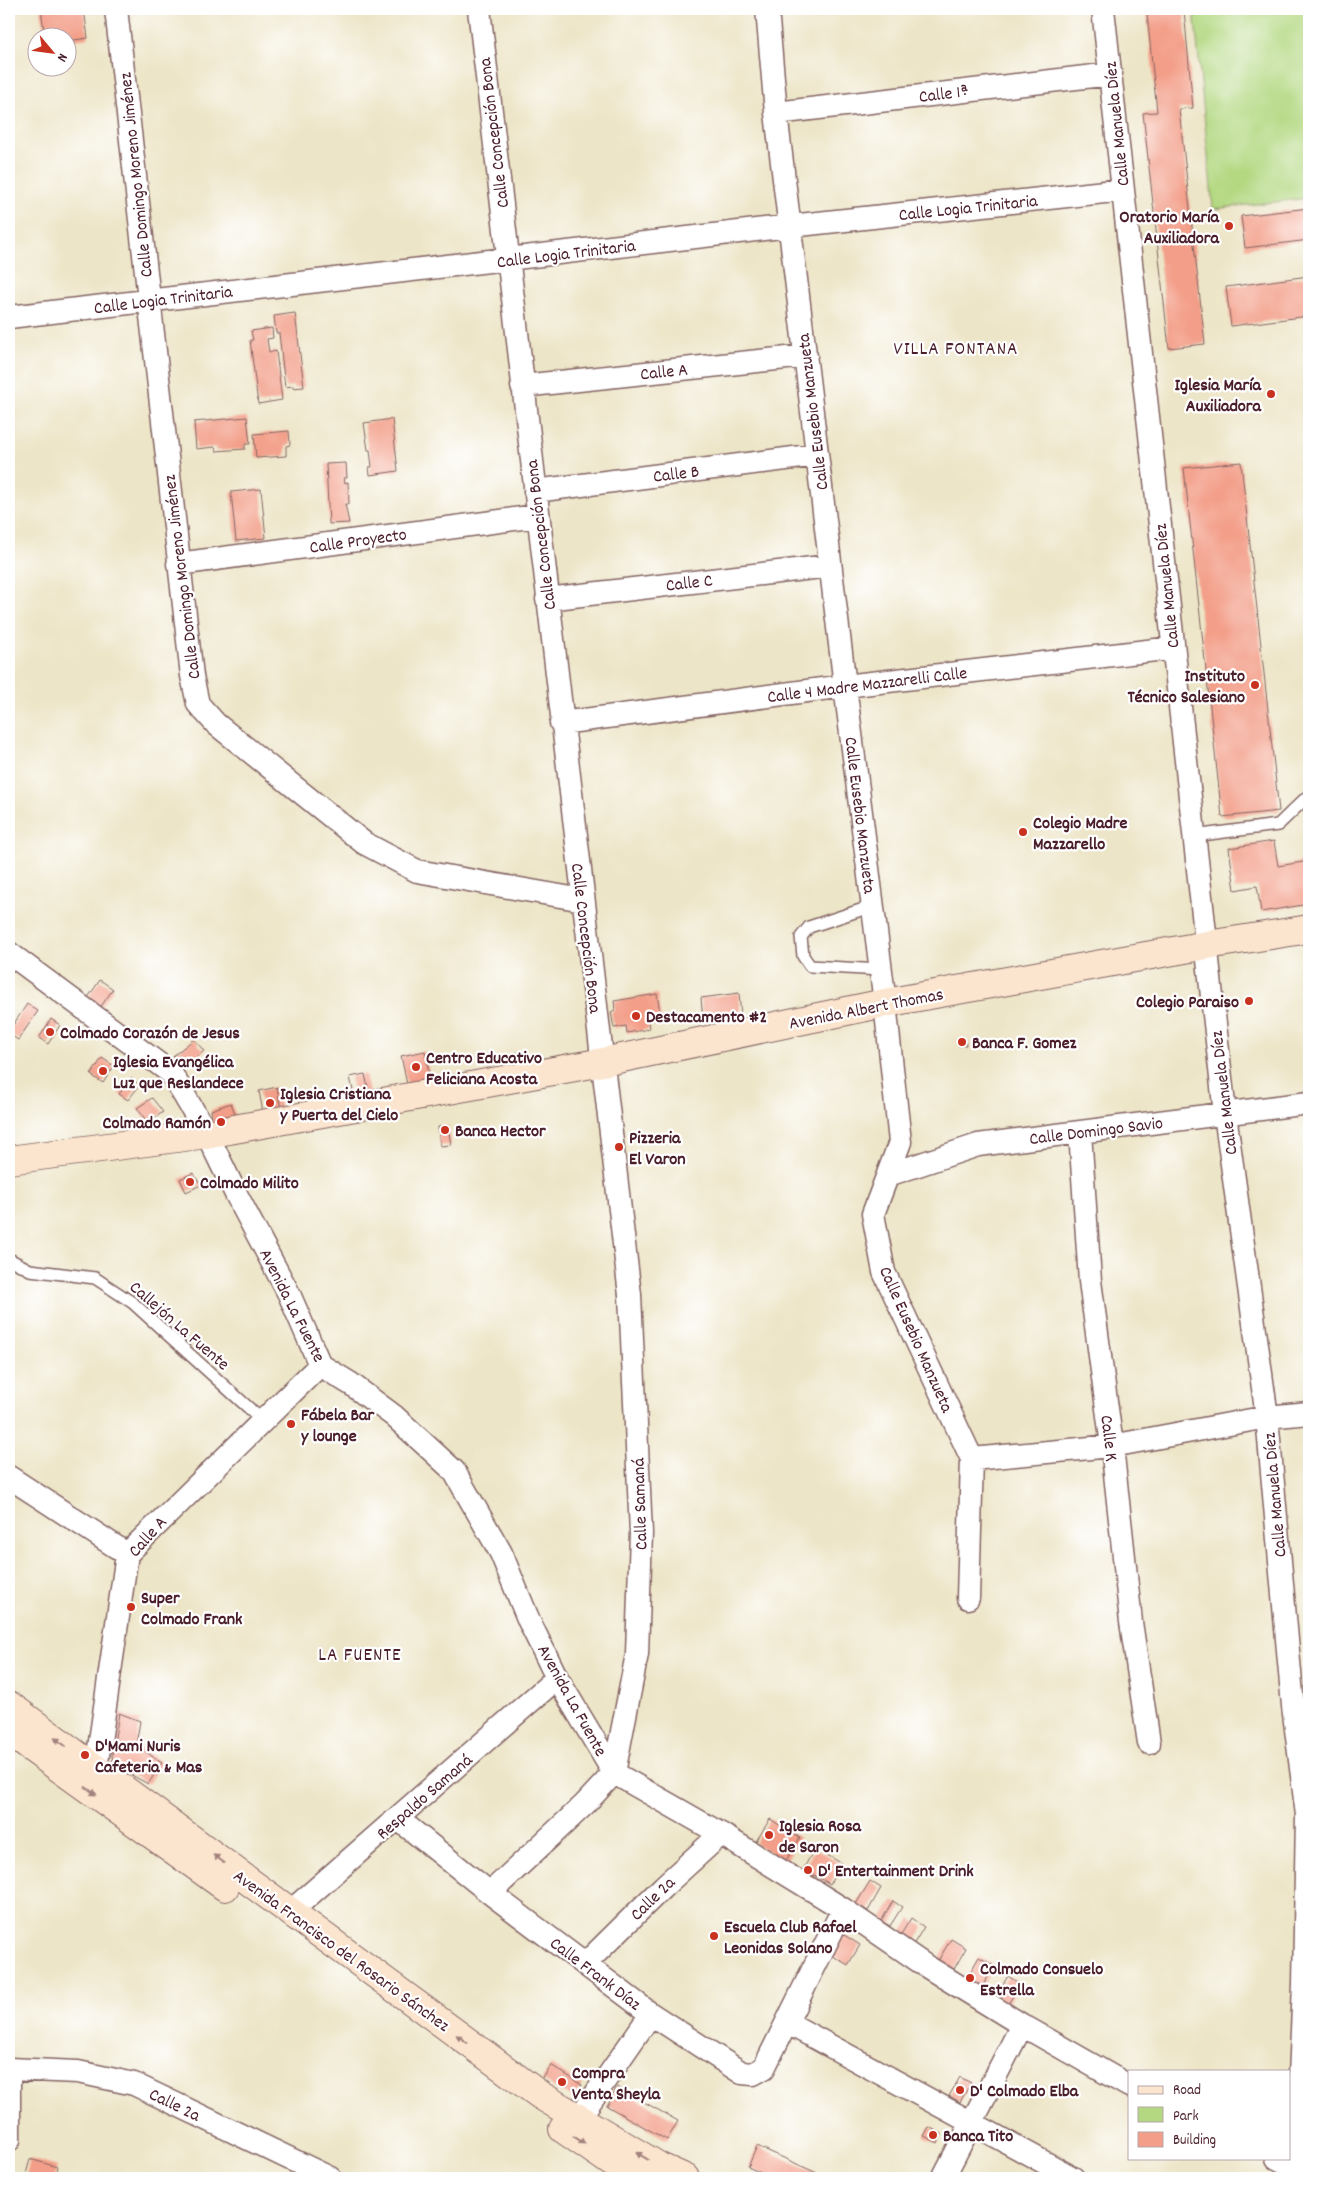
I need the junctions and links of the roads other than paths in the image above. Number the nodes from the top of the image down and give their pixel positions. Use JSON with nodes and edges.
{"nodes":[{"id":1,"x":116,"y":9,"type":"edge"},
{"id":2,"x":479,"y":9,"type":"edge"},
{"id":3,"x":767,"y":9,"type":"edge"},
{"id":4,"x":1103,"y":9,"type":"edge"},
{"id":5,"x":1111,"y":74,"type":"junction"},
{"id":6,"x":776,"y":113,"type":"junction"},
{"id":7,"x":1123,"y":190,"type":"junction"},
{"id":8,"x":790,"y":226,"type":"junction"},
{"id":9,"x":508,"y":260,"type":"junction"},
{"id":10,"x":149,"y":300,"type":"junction"},
{"id":11,"x":9,"y":317,"type":"edge"},
{"id":12,"x":806,"y":356,"type":"junction"},
{"id":13,"x":522,"y":386,"type":"junction"},
{"id":14,"x":817,"y":455,"type":"junction"},
{"id":15,"x":535,"y":491,"type":"junction"},
{"id":16,"x":537,"y":516,"type":"junction"},
{"id":17,"x":178,"y":564,"type":"junction"},
{"id":18,"x":830,"y":566,"type":"junction"},
{"id":19,"x":547,"y":599,"type":"junction"},
{"id":20,"x":1173,"y":648,"type":"junction"},
{"id":21,"x":844,"y":686,"type":"junction"},
{"id":22,"x":561,"y":722,"type":"junction"},
{"id":23,"x":1309,"y":795,"type":"edge"},
{"id":24,"x":1194,"y":836,"type":"junction"},
{"id":25,"x":582,"y":900,"type":"junction"},
{"id":26,"x":873,"y":906,"type":"junction"},
{"id":27,"x":1309,"y":929,"type":"edge"},
{"id":28,"x":1207,"y":945,"type":"junction"},
{"id":29,"x":9,"y":953,"type":"edge"},
{"id":30,"x":881,"y":970,"type":"junction"},
{"id":31,"x":885,"y":1003,"type":"junction"},
{"id":32,"x":603,"y":1062,"type":"junction"},
{"id":33,"x":1309,"y":1103,"type":"edge"},
{"id":34,"x":1225,"y":1114,"type":"junction"},
{"id":35,"x":1080,"y":1132,"type":"junction"},
{"id":36,"x":207,"y":1134,"type":"junction"},
{"id":37,"x":9,"y":1160,"type":"edge"},
{"id":38,"x":888,"y":1175,"type":"junction"},
{"id":39,"x":9,"y":1258,"type":"edge"},
{"id":40,"x":320,"y":1365,"type":"junction"},
{"id":41,"x":1309,"y":1413,"type":"edge"},
{"id":42,"x":1267,"y":1417,"type":"junction"},
{"id":43,"x":262,"y":1420,"type":"junction"},
{"id":44,"x":1112,"y":1446,"type":"junction"},
{"id":45,"x":972,"y":1459,"type":"junction"},
{"id":46,"x":9,"y":1477,"type":"edge"},
{"id":47,"x":127,"y":1554,"type":"junction"},
{"id":48,"x":968,"y":1598,"type":"dead end"},
{"id":49,"x":557,"y":1678,"type":"junction"},
{"id":50,"x":9,"y":1705,"type":"edge"},
{"id":51,"x":9,"y":1732,"type":"edge"},
{"id":52,"x":1149,"y":1744,"type":"dead end"},
{"id":53,"x":96,"y":1769,"type":"junction"},
{"id":54,"x":614,"y":1773,"type":"junction"},
{"id":55,"x":1308,"y":1814,"type":"edge"},
{"id":56,"x":398,"y":1819,"type":"junction"},
{"id":57,"x":721,"y":1834,"type":"junction"},
{"id":58,"x":490,"y":1893,"type":"junction"},
{"id":59,"x":843,"y":1909,"type":"junction"},
{"id":60,"x":290,"y":1912,"type":"junction"},
{"id":61,"x":585,"y":1964,"type":"junction"},
{"id":62,"x":1307,"y":1985,"type":"edge"},
{"id":63,"x":651,"y":2014,"type":"junction"},
{"id":64,"x":788,"y":2023,"type":"junction"},
{"id":65,"x":1022,"y":2025,"type":"junction"},
{"id":66,"x":9,"y":2068,"type":"edge"},
{"id":67,"x":1128,"y":2085,"type":"edge"},
{"id":68,"x":579,"y":2118,"type":"junction"},
{"id":69,"x":972,"y":2124,"type":"junction"},
{"id":70,"x":9,"y":2140,"type":"edge"},
{"id":71,"x":1303,"y":2147,"type":"edge"},
{"id":72,"x":1280,"y":2160,"type":"edge"},
{"id":73,"x":1298,"y":2174,"type":"edge"},
{"id":74,"x":330,"y":2178,"type":"edge"},
{"id":75,"x":646,"y":2178,"type":"edge"},
{"id":76,"x":685,"y":2178,"type":"edge"},
{"id":77,"x":943,"y":2178,"type":"edge"},
{"id":78,"x":1073,"y":2178,"type":"edge"}],
"edges":[{"from":1,"to":10,"type":"street","name":"Calle Domingo Moreno Jiménez"},
{"from":2,"to":9,"type":"street","name":"Calle Concepción Bona"},
{"from":3,"to":6,"type":"street","name":"Calle Eusebio Manzueta"},
{"from":4,"to":5,"type":"street","name":"Calle Manuela Díez"},
{"from":5,"to":6,"type":"street","name":"Calle 1ª"},
{"from":5,"to":7,"type":"street","name":"Calle Manuela Díez"},
{"from":6,"to":8,"type":"street","name":"Calle Eusebio Manzueta"},
{"from":7,"to":8,"type":"street","name":"Calle Logia Trinitaria"},
{"from":7,"to":20,"type":"street","name":"Calle Manuela Díez"},
{"from":8,"to":9,"type":"street","name":"Calle Logia Trinitaria"},
{"from":8,"to":12,"type":"street","name":"Calle Eusebio Manzueta"},
{"from":9,"to":10,"type":"street","name":"Calle Logia Trinitaria"},
{"from":9,"to":13,"type":"street","name":"Calle Concepción Bona"},
{"from":10,"to":11,"type":"street","name":"Calle Logia Trinitaria"},
{"from":10,"to":17,"type":"street","name":"Calle Domingo Moreno Jiménez"},
{"from":12,"to":13,"type":"street","name":"Calle A"},
{"from":12,"to":14,"type":"street","name":"Calle Eusebio Manzueta"},
{"from":13,"to":15,"type":"street","name":"Calle Concepción Bona"},
{"from":14,"to":15,"type":"street","name":"Calle B"},
{"from":14,"to":18,"type":"street","name":"Calle Eusebio Manzueta"},
{"from":15,"to":16,"type":"street","name":"Calle Concepción Bona"},
{"from":16,"to":17,"type":"street","name":"Calle Proyecto"},
{"from":16,"to":19,"type":"street","name":"Calle Concepción Bona"},
{"from":17,"to":25,"type":"street","name":"Calle Domingo Moreno Jiménez"},
{"from":18,"to":19,"type":"street","name":"Calle C"},
{"from":18,"to":21,"type":"street","name":"Calle Eusebio Manzueta"},
{"from":19,"to":22,"type":"street","name":"Calle Concepción Bona"},
{"from":20,"to":21,"type":"street","name":"Calle 4 Madre Mazzarelli Calle"},
{"from":20,"to":24,"type":"street","name":"Calle Manuela Díez"},
{"from":21,"to":22,"type":"street","name":"Calle 4 Madre Mazzarelli Calle"},
{"from":21,"to":26,"type":"street","name":"Calle Eusebio Manzueta"},
{"from":22,"to":25,"type":"street","name":"Calle Concepción Bona"},
{"from":23,"to":24,"type":"lane"},
{"from":24,"to":28,"type":"street","name":"Calle Manuela Díez"},
{"from":25,"to":32,"type":"street","name":"Calle Concepción Bona"},
{"from":26,"to":30,"type":"street","name":"Calle Eusebio Manzueta"},
{"from":26,"to":30,"type":"lane"},
{"from":27,"to":28,"type":"main road","name":"Avenida Albert Thomas"},
{"from":28,"to":31,"type":"main road","name":"Avenida Albert Thomas"},
{"from":28,"to":34,"type":"street","name":"Calle Manuela Díez"},
{"from":29,"to":36,"type":"street","name":"Avenida La Fuente"},
{"from":30,"to":31,"type":"street","name":"Calle Eusebio Manzueta"},
{"from":31,"to":32,"type":"main road","name":"Avenida Albert Thomas"},
{"from":31,"to":38,"type":"street","name":"Calle Eusebio Manzueta"},
{"from":32,"to":36,"type":"main road","name":"Avenida Albert Thomas"},
{"from":32,"to":54,"type":"street","name":"Calle Samaná"},
{"from":33,"to":34,"type":"street","name":"Calle Domingo Savio"},
{"from":34,"to":35,"type":"street","name":"Calle Domingo Savio"},
{"from":34,"to":42,"type":"street","name":"Calle Manuela Díez"},
{"from":35,"to":38,"type":"street","name":"Calle Domingo Savio"},
{"from":35,"to":44,"type":"street","name":"Calle K"},
{"from":36,"to":37,"type":"main road","name":"Avenida Albert Thomas"},
{"from":36,"to":40,"type":"street","name":"Avenida La Fuente"},
{"from":38,"to":45,"type":"street","name":"Calle Eusebio Manzueta"},
{"from":39,"to":43,"type":"lane","name":"Callejón La Fuente"},
{"from":40,"to":43,"type":"street","name":"Calle A"},
{"from":40,"to":49,"type":"street","name":"Avenida La Fuente"},
{"from":41,"to":42,"type":"street"},
{"from":42,"to":44,"type":"street"},
{"from":42,"to":55,"type":"street","name":"Calle Manuela Díez"},
{"from":43,"to":47,"type":"street","name":"Calle A"},
{"from":44,"to":45,"type":"street"},
{"from":44,"to":52,"type":"street","name":"Calle K"},
{"from":45,"to":48,"type":"street","name":"Calle Eusebio Manzueta"},
{"from":46,"to":47,"type":"street"},
{"from":47,"to":53,"type":"street","name":"Calle A"},
{"from":49,"to":54,"type":"street","name":"Avenida La Fuente"},
{"from":49,"to":56,"type":"street","name":"Respaldo Samaná"},
{"from":53,"to":50,"type":"main road","name":"Avenida Francisco del Rosario Sánchez","one_way":true},
{"from":51,"to":75,"type":"main road","name":"Avenida Francisco del Rosario Sánchez","one_way":true},
{"from":60,"to":53,"type":"main road","name":"Avenida Francisco del Rosario Sánchez","one_way":true},
{"from":54,"to":57,"type":"street","name":"Avenida La Fuente"},
{"from":54,"to":58,"type":"street"},
{"from":55,"to":62,"type":"street","name":"Calle Manuela Díez"},
{"from":56,"to":58,"type":"street","name":"Calle Frank Díaz"},
{"from":56,"to":60,"type":"street","name":"Respaldo Samaná"},
{"from":57,"to":59,"type":"street","name":"Avenida La Fuente"},
{"from":57,"to":61,"type":"street","name":"Calle 2a"},
{"from":58,"to":61,"type":"street","name":"Calle Frank Díaz"},
{"from":59,"to":64,"type":"street","name":"Calle Frank Díaz"},
{"from":59,"to":65,"type":"street","name":"Avenida La Fuente"},
{"from":68,"to":60,"type":"main road","name":"Avenida Francisco del Rosario Sánchez","one_way":true},
{"from":61,"to":63,"type":"street","name":"Calle Frank Díaz"},
{"from":62,"to":71,"type":"street","name":"Calle Manuela Díez"},
{"from":63,"to":64,"type":"street","name":"Calle Frank Díaz"},
{"from":63,"to":68,"type":"street"},
{"from":64,"to":69,"type":"street"},
{"from":65,"to":67,"type":"street","name":"Avenida La Fuente"},
{"from":65,"to":69,"type":"street"},
{"from":66,"to":70,"type":"street"},
{"from":66,"to":74,"type":"street","name":"Calle 2a"},
{"from":76,"to":68,"type":"main road","name":"Avenida Francisco del Rosario Sánchez","one_way":true},
{"from":69,"to":77,"type":"street"},
{"from":69,"to":78,"type":"street"},
{"from":71,"to":73,"type":"street","name":"Calle Manuela Díez"},
{"from":72,"to":73,"type":"street"}]}
